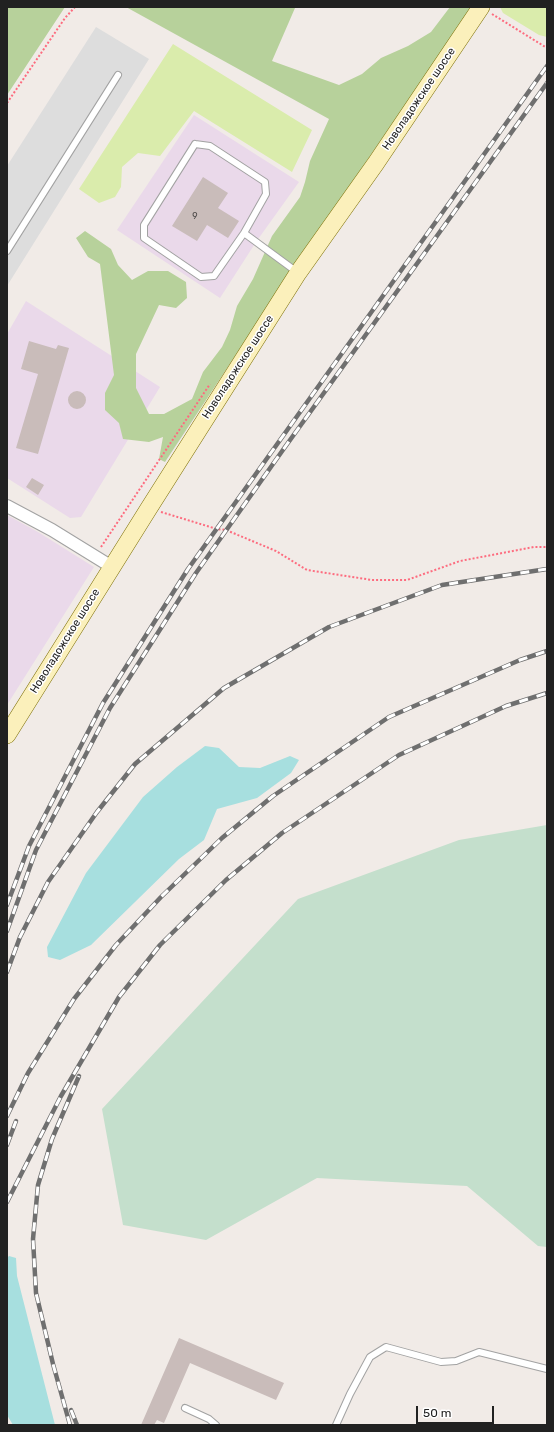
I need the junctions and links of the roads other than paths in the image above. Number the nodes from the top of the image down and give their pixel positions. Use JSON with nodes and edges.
{"nodes":[{"id":1,"x":481,"y":7,"type":"edge"},
{"id":2,"x":118,"y":75,"type":"dead end"},
{"id":3,"x":244,"y":233,"type":"junction"},
{"id":4,"x":7,"y":251,"type":"edge"},
{"id":5,"x":298,"y":273,"type":"junction"},
{"id":6,"x":7,"y":506,"type":"edge"},
{"id":7,"x":112,"y":567,"type":"junction"},
{"id":8,"x":7,"y":735,"type":"edge"},
{"id":9,"x":547,"y":1369,"type":"edge"},
{"id":10,"x":185,"y":1408,"type":"dead end"},
{"id":11,"x":216,"y":1425,"type":"edge"},
{"id":12,"x":336,"y":1425,"type":"edge"}],
"edges":[{"from":1,"to":5,"type":"main road","name":"Новоладожское шоссе"},
{"from":2,"to":4,"type":"lane"},
{"from":3,"to":3,"type":"lane"},
{"from":3,"to":5,"type":"lane"},
{"from":5,"to":7,"type":"main road","name":"Новоладожское шоссе"},
{"from":6,"to":7,"type":"street"},
{"from":7,"to":8,"type":"main road","name":"Новоладожское шоссе"},
{"from":9,"to":12,"type":"lane"},
{"from":10,"to":11,"type":"lane"}]}
